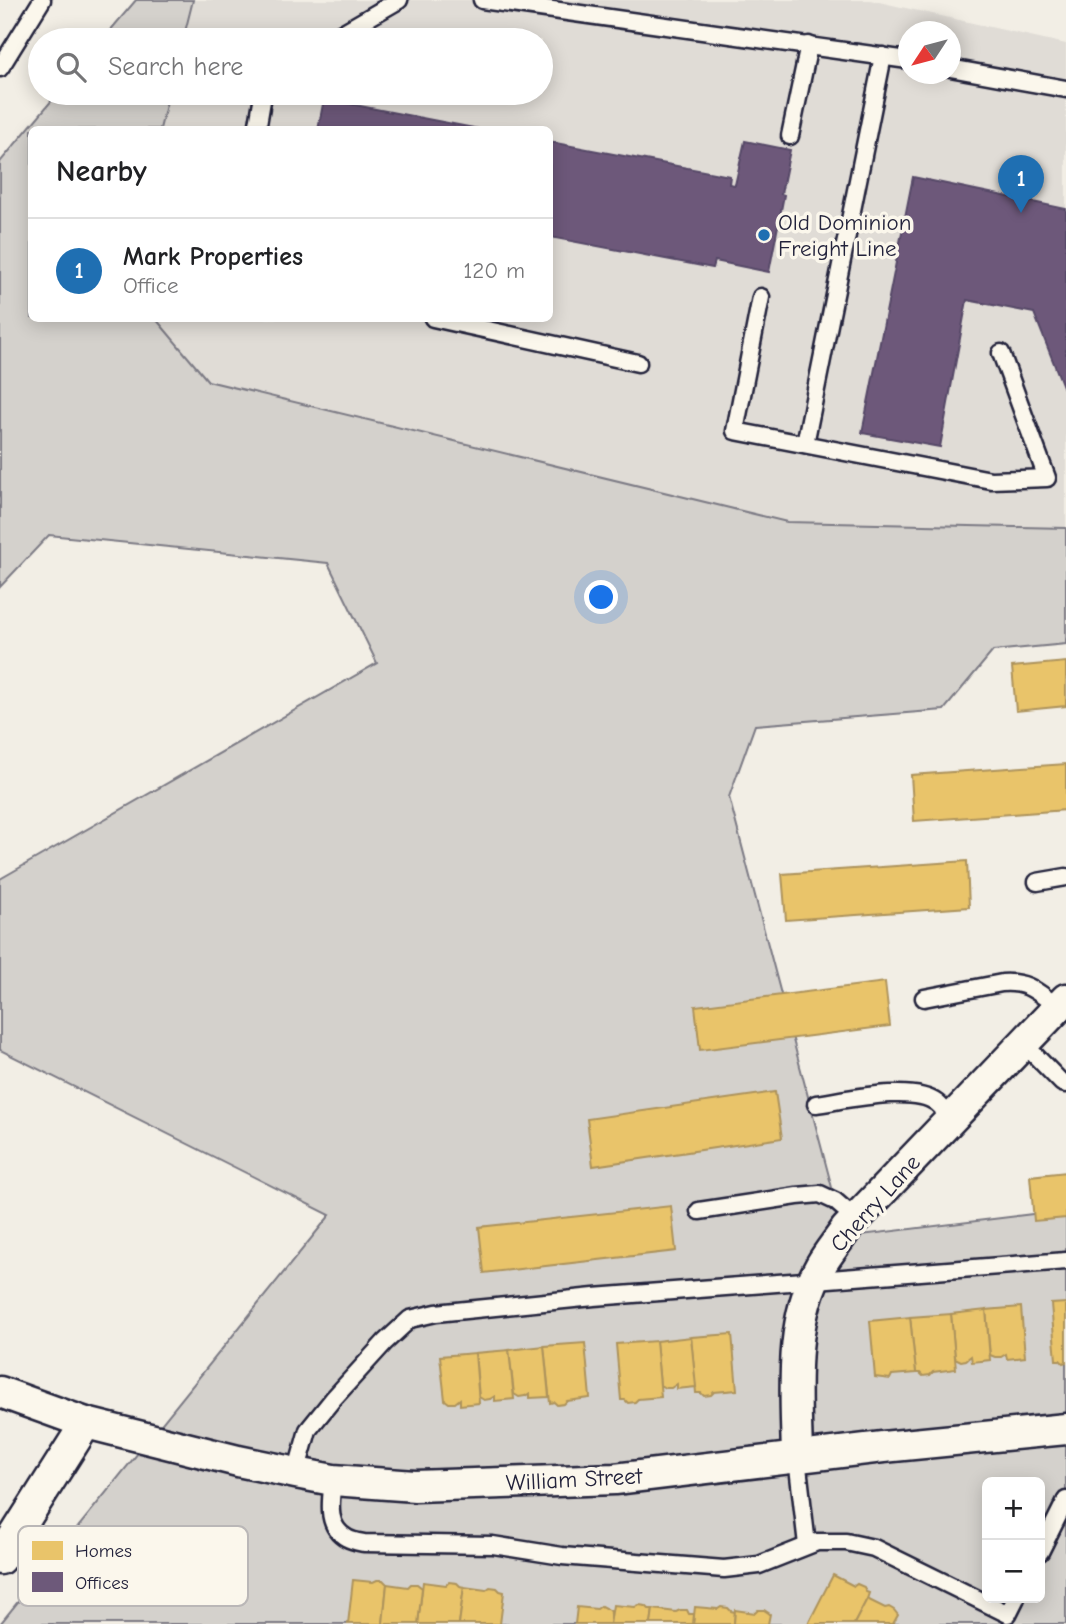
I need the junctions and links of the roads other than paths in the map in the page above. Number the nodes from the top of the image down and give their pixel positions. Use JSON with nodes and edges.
{"nodes":[{"id":1,"x":42,"y":0,"type":"edge"},
{"id":2,"x":398,"y":0,"type":"edge"},
{"id":3,"x":482,"y":0,"type":"edge"},
{"id":4,"x":350,"y":28,"type":"edge"},
{"id":5,"x":809,"y":45,"type":"junction"},
{"id":6,"x":883,"y":56,"type":"junction"},
{"id":7,"x":898,"y":58,"type":"edge"},
{"id":8,"x":0,"y":68,"type":"edge"},
{"id":9,"x":961,"y":70,"type":"edge"},
{"id":10,"x":1066,"y":89,"type":"edge"},
{"id":11,"x":261,"y":105,"type":"edge"},
{"id":12,"x":258,"y":126,"type":"edge"},
{"id":13,"x":790,"y":136,"type":"dead end"},
{"id":14,"x":761,"y":297,"type":"dead end"},
{"id":15,"x":451,"y":322,"type":"edge"},
{"id":16,"x":1001,"y":353,"type":"dead end"},
{"id":17,"x":638,"y":363,"type":"dead end"},
{"id":18,"x":805,"y":444,"type":"junction"},
{"id":19,"x":1066,"y":877,"type":"edge"},
{"id":20,"x":1037,"y":881,"type":"dead end"},
{"id":21,"x":924,"y":998,"type":"dead end"},
{"id":22,"x":1062,"y":1003,"type":"edge"},
{"id":23,"x":1024,"y":1044,"type":"junction"},
{"id":24,"x":1066,"y":1084,"type":"edge"},
{"id":25,"x":816,"y":1104,"type":"dead end"},
{"id":26,"x":951,"y":1120,"type":"junction"},
{"id":27,"x":699,"y":1211,"type":"dead end"},
{"id":28,"x":856,"y":1219,"type":"junction"},
{"id":29,"x":1066,"y":1261,"type":"edge"},
{"id":30,"x":815,"y":1279,"type":"junction"},
{"id":31,"x":0,"y":1392,"type":"edge"},
{"id":32,"x":86,"y":1423,"type":"junction"},
{"id":33,"x":1066,"y":1429,"type":"edge"},
{"id":34,"x":1066,"y":1435,"type":"edge"},
{"id":35,"x":797,"y":1458,"type":"junction"},
{"id":36,"x":296,"y":1473,"type":"junction"},
{"id":37,"x":333,"y":1480,"type":"junction"},
{"id":38,"x":1066,"y":1500,"type":"edge"},
{"id":39,"x":21,"y":1526,"type":"edge"},
{"id":40,"x":18,"y":1531,"type":"edge"},
{"id":41,"x":1045,"y":1542,"type":"edge"},
{"id":42,"x":807,"y":1545,"type":"junction"},
{"id":43,"x":0,"y":1559,"type":"edge"},
{"id":44,"x":982,"y":1601,"type":"edge"},
{"id":45,"x":986,"y":1603,"type":"edge"},
{"id":46,"x":1014,"y":1603,"type":"edge"}],
"edges":[{"from":1,"to":8,"type":"lane"},
{"from":2,"to":4,"type":"lane"},
{"from":3,"to":5,"type":"lane"},
{"from":5,"to":6,"type":"lane"},
{"from":5,"to":13,"type":"lane"},
{"from":6,"to":7,"type":"lane"},
{"from":6,"to":18,"type":"lane"},
{"from":9,"to":10,"type":"lane"},
{"from":11,"to":12,"type":"lane"},
{"from":14,"to":18,"type":"lane"},
{"from":15,"to":17,"type":"lane"},
{"from":16,"to":18,"type":"lane"},
{"from":19,"to":20,"type":"lane"},
{"from":21,"to":22,"type":"lane"},
{"from":22,"to":23,"type":"street","name":"Cherry Lane"},
{"from":23,"to":24,"type":"lane"},
{"from":23,"to":26,"type":"street","name":"Cherry Lane"},
{"from":25,"to":26,"type":"lane"},
{"from":26,"to":28,"type":"street","name":"Cherry Lane"},
{"from":27,"to":28,"type":"lane"},
{"from":28,"to":30,"type":"street","name":"Cherry Lane"},
{"from":29,"to":30,"type":"lane"},
{"from":30,"to":35,"type":"street","name":"Cherry Lane"},
{"from":30,"to":36,"type":"lane"},
{"from":31,"to":32,"type":"street","name":"William Street"},
{"from":32,"to":36,"type":"street","name":"William Street"},
{"from":32,"to":39,"type":"street"},
{"from":33,"to":34,"type":"lane"},
{"from":33,"to":35,"type":"street","name":"William Street"},
{"from":35,"to":37,"type":"street","name":"William Street"},
{"from":35,"to":42,"type":"lane"},
{"from":36,"to":37,"type":"street","name":"William Street"},
{"from":37,"to":42,"type":"lane"},
{"from":38,"to":41,"type":"lane"},
{"from":40,"to":43,"type":"street"},
{"from":42,"to":44,"type":"lane"},
{"from":45,"to":46,"type":"lane"}]}
